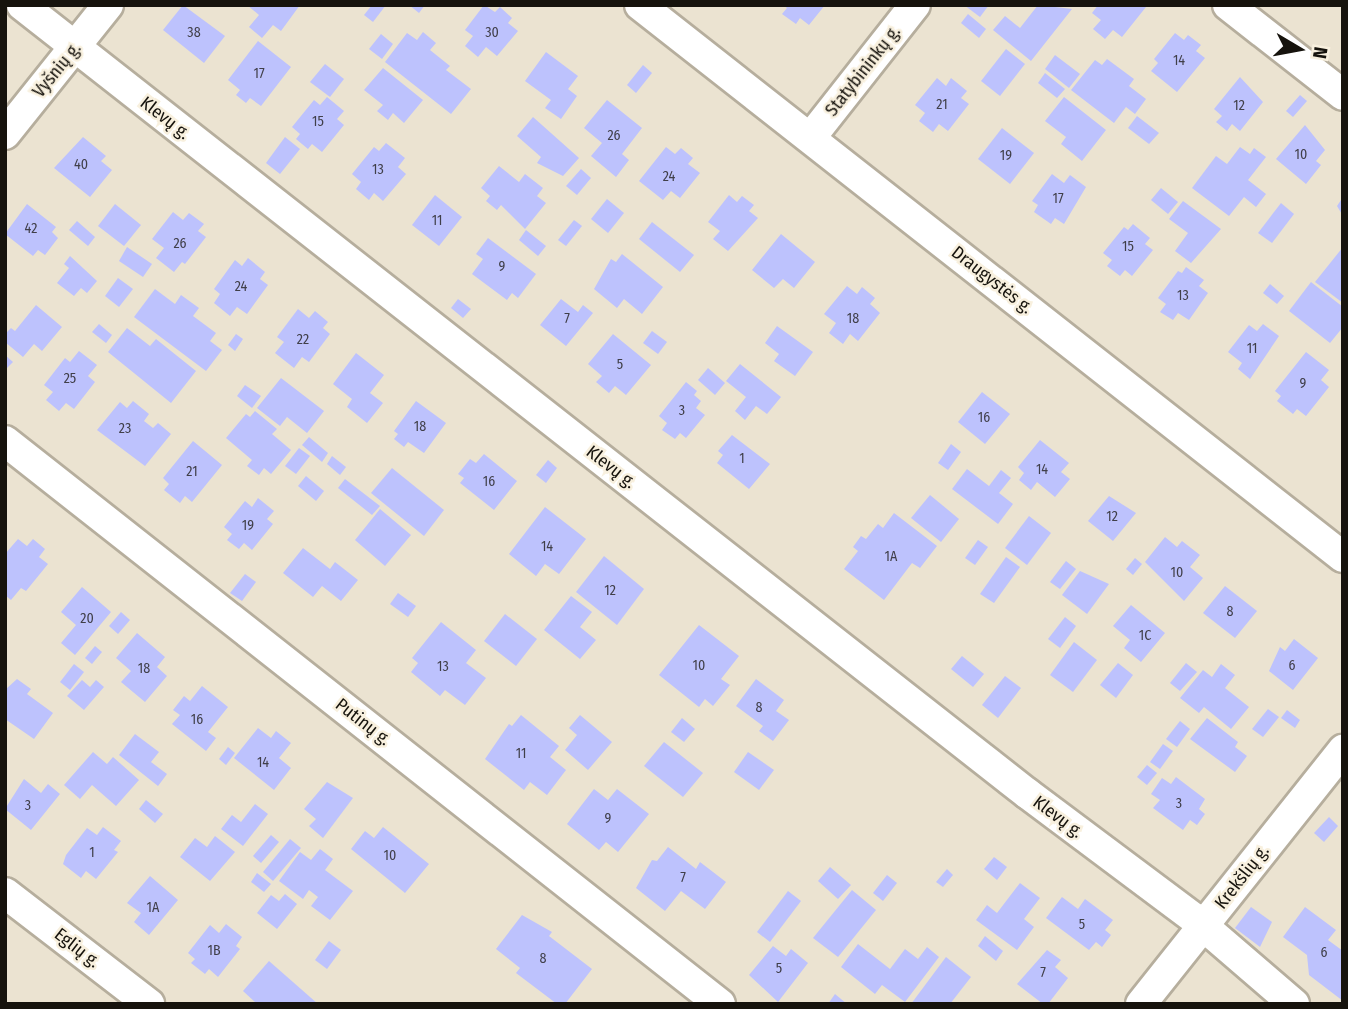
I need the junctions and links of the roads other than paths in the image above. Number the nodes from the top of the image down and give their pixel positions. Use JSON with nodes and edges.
{"nodes":[{"id":1,"x":22,"y":5,"type":"edge"},
{"id":2,"x":108,"y":5,"type":"edge"},
{"id":3,"x":640,"y":5,"type":"edge"},
{"id":4,"x":915,"y":5,"type":"edge"},
{"id":5,"x":1228,"y":5,"type":"edge"},
{"id":6,"x":76,"y":48,"type":"junction"},
{"id":7,"x":1342,"y":93,"type":"edge"},
{"id":8,"x":5,"y":134,"type":"edge"},
{"id":9,"x":811,"y":137,"type":"junction"},
{"id":10,"x":5,"y":441,"type":"edge"},
{"id":11,"x":1343,"y":557,"type":"edge"},
{"id":12,"x":1343,"y":750,"type":"edge"},
{"id":13,"x":5,"y":893,"type":"edge"},
{"id":14,"x":1203,"y":927,"type":"junction"},
{"id":15,"x":149,"y":1004,"type":"edge"},
{"id":16,"x":720,"y":1004,"type":"edge"},
{"id":17,"x":1141,"y":1004,"type":"edge"},
{"id":18,"x":1294,"y":1004,"type":"edge"}],
"edges":[{"from":1,"to":6,"type":"street","name":"Klevų g."},
{"from":2,"to":6,"type":"street","name":"Vyšnių g."},
{"from":3,"to":9,"type":"street","name":"Draugystės g."},
{"from":4,"to":9,"type":"street","name":"Statybininkų g."},
{"from":5,"to":7,"type":"street"},
{"from":6,"to":8,"type":"street","name":"Vyšnių g."},
{"from":6,"to":14,"type":"street","name":"Klevų g."},
{"from":9,"to":11,"type":"street","name":"Draugystės g."},
{"from":10,"to":16,"type":"street","name":"Putinų g."},
{"from":12,"to":14,"type":"street","name":"Krekšlių g."},
{"from":13,"to":15,"type":"street","name":"Eglių g."},
{"from":14,"to":17,"type":"street","name":"Krekšlių g."},
{"from":14,"to":18,"type":"street","name":"Klevų g."}]}
